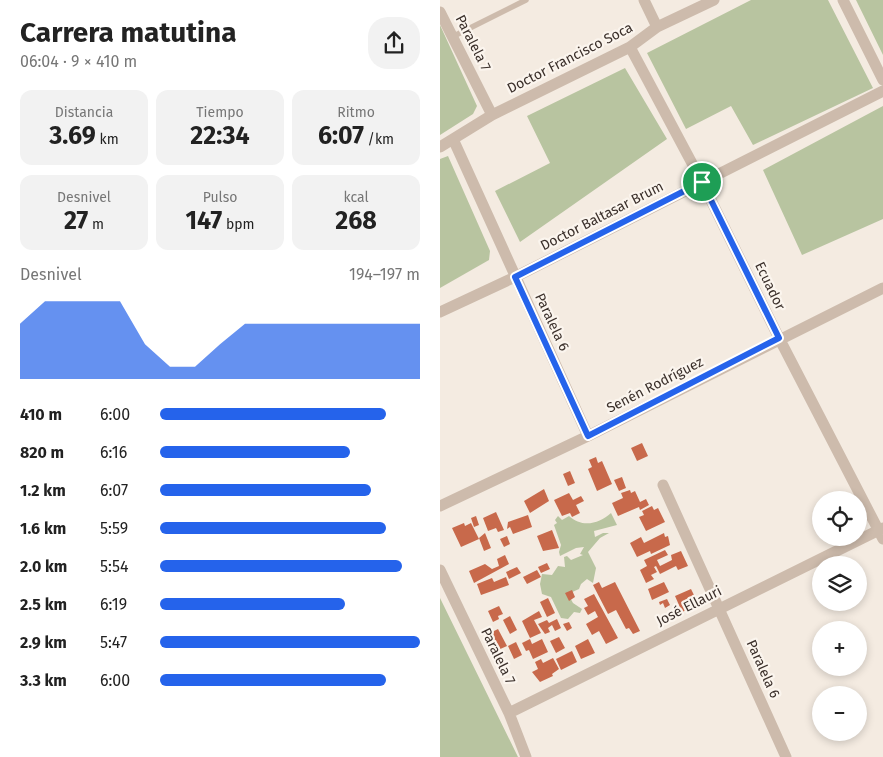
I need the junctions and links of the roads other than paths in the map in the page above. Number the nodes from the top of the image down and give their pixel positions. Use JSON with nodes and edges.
{"nodes":[{"id":1,"x":526,"y":0,"type":"edge"},
{"id":2,"x":644,"y":0,"type":"edge"},
{"id":3,"x":714,"y":0,"type":"edge"},
{"id":4,"x":843,"y":0,"type":"edge"},
{"id":5,"x":440,"y":12,"type":"edge"},
{"id":6,"x":657,"y":27,"type":"junction"},
{"id":7,"x":452,"y":37,"type":"junction"},
{"id":8,"x":630,"y":48,"type":"junction"},
{"id":9,"x":883,"y":80,"type":"edge"},
{"id":10,"x":883,"y":91,"type":"edge"},
{"id":11,"x":492,"y":115,"type":"junction"},
{"id":12,"x":453,"y":139,"type":"junction"},
{"id":13,"x":440,"y":147,"type":"edge"},
{"id":14,"x":702,"y":182,"type":"junction"},
{"id":15,"x":515,"y":277,"type":"junction"},
{"id":16,"x":883,"y":288,"type":"edge"},
{"id":17,"x":440,"y":312,"type":"edge"},
{"id":18,"x":779,"y":338,"type":"junction"},
{"id":19,"x":588,"y":436,"type":"junction"},
{"id":20,"x":663,"y":485,"type":"dead end"},
{"id":21,"x":440,"y":506,"type":"edge"},
{"id":22,"x":882,"y":532,"type":"edge"},
{"id":23,"x":440,"y":570,"type":"edge"},
{"id":24,"x":719,"y":607,"type":"junction"},
{"id":25,"x":509,"y":713,"type":"junction"},
{"id":26,"x":526,"y":757,"type":"edge"},
{"id":27,"x":786,"y":757,"type":"edge"}],
"edges":[{"from":1,"to":7,"type":"lane"},
{"from":2,"to":6,"type":"street"},
{"from":3,"to":6,"type":"street","name":"Doctor Francisco Soca"},
{"from":4,"to":9,"type":"street"},
{"from":5,"to":7,"type":"street","name":"Paralela 7"},
{"from":6,"to":8,"type":"street","name":"Doctor Francisco Soca"},
{"from":7,"to":11,"type":"street","name":"Paralela 7"},
{"from":8,"to":11,"type":"street","name":"Doctor Francisco Soca"},
{"from":8,"to":14,"type":"street","name":"Ecuador"},
{"from":10,"to":14,"type":"street","name":"Doctor Baltasar Brum"},
{"from":11,"to":12,"type":"street","name":"Doctor Francisco Soca"},
{"from":12,"to":13,"type":"street","name":"Doctor Francisco Soca"},
{"from":12,"to":15,"type":"street","name":"Paralela 6"},
{"from":14,"to":15,"type":"street","name":"Doctor Baltasar Brum"},
{"from":14,"to":18,"type":"street","name":"Ecuador"},
{"from":15,"to":17,"type":"street","name":"Doctor Baltasar Brum"},
{"from":15,"to":19,"type":"street","name":"Paralela 6"},
{"from":16,"to":18,"type":"street","name":"Senén Rodríguez"},
{"from":18,"to":19,"type":"street","name":"Senén Rodríguez"},
{"from":18,"to":22,"type":"street","name":"Ecuador"},
{"from":19,"to":21,"type":"street","name":"Senén Rodríguez"},
{"from":20,"to":24,"type":"street","name":"Paralela 6"},
{"from":22,"to":24,"type":"street","name":"José Ellauri"},
{"from":23,"to":25,"type":"street","name":"Paralela 7"},
{"from":24,"to":25,"type":"street","name":"José Ellauri"},
{"from":24,"to":27,"type":"street","name":"Paralela 6"},
{"from":25,"to":26,"type":"street","name":"Paralela 7"}]}
